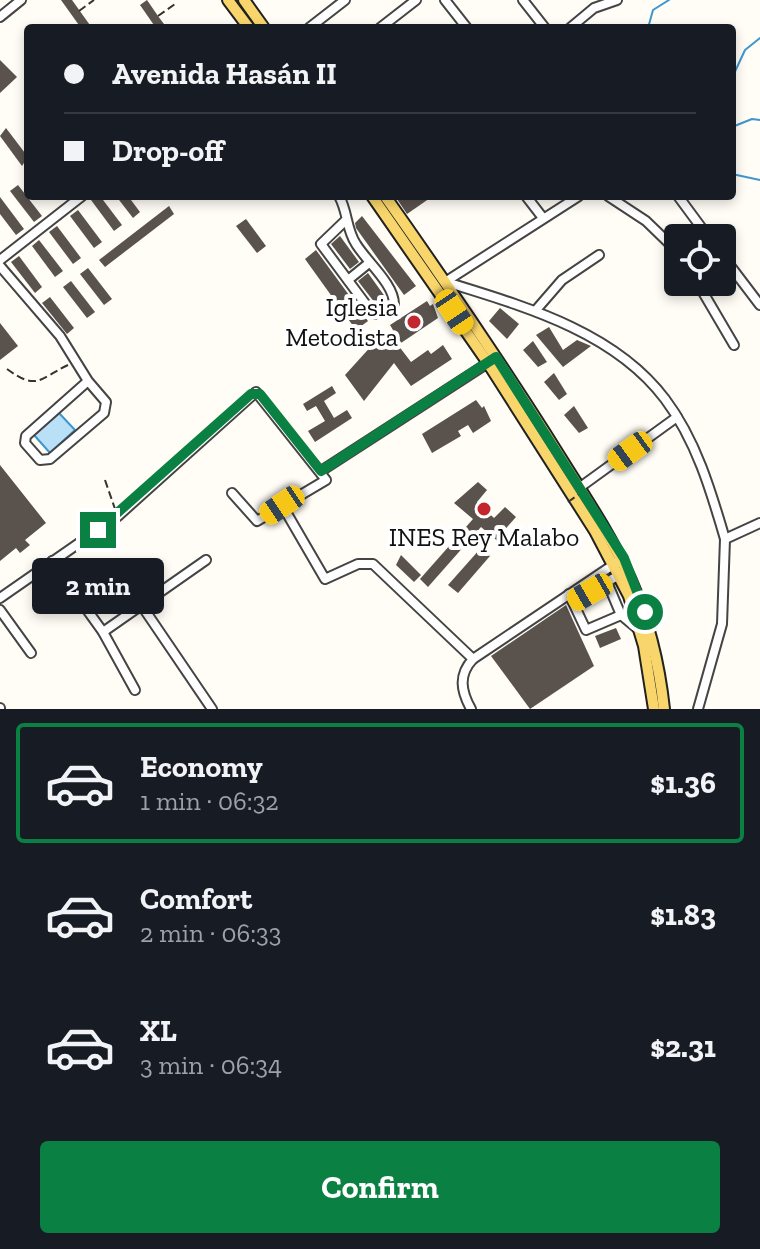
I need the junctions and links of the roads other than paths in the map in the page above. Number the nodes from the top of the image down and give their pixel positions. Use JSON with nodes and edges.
{"nodes":[{"id":1,"x":21,"y":0,"type":"edge"},
{"id":2,"x":228,"y":0,"type":"edge"},
{"id":3,"x":244,"y":0,"type":"edge"},
{"id":4,"x":345,"y":0,"type":"edge"},
{"id":5,"x":416,"y":0,"type":"edge"},
{"id":6,"x":445,"y":0,"type":"edge"},
{"id":7,"x":523,"y":0,"type":"edge"},
{"id":8,"x":587,"y":0,"type":"edge"},
{"id":9,"x":617,"y":0,"type":"edge"},
{"id":10,"x":594,"y":8,"type":"junction"},
{"id":11,"x":0,"y":17,"type":"edge"},
{"id":12,"x":246,"y":24,"type":"edge"},
{"id":13,"x":261,"y":24,"type":"edge"},
{"id":14,"x":314,"y":24,"type":"edge"},
{"id":15,"x":388,"y":24,"type":"edge"},
{"id":16,"x":464,"y":24,"type":"edge"},
{"id":17,"x":542,"y":24,"type":"edge"},
{"id":18,"x":575,"y":24,"type":"edge"},
{"id":19,"x":77,"y":200,"type":"edge"},
{"id":20,"x":341,"y":200,"type":"edge"},
{"id":21,"x":375,"y":200,"type":"edge"},
{"id":22,"x":388,"y":200,"type":"edge"},
{"id":23,"x":529,"y":200,"type":"edge"},
{"id":24,"x":572,"y":200,"type":"edge"},
{"id":25,"x":614,"y":200,"type":"edge"},
{"id":26,"x":681,"y":200,"type":"edge"},
{"id":27,"x":543,"y":218,"type":"junction"},
{"id":28,"x":346,"y":220,"type":"junction"},
{"id":29,"x":699,"y":224,"type":"edge"},
{"id":30,"x":664,"y":238,"type":"edge"},
{"id":31,"x":599,"y":255,"type":"dead end"},
{"id":32,"x":0,"y":263,"type":"edge"},
{"id":33,"x":369,"y":263,"type":"junction"},
{"id":34,"x":736,"y":273,"type":"edge"},
{"id":35,"x":348,"y":280,"type":"junction"},
{"id":36,"x":442,"y":284,"type":"junction"},
{"id":37,"x":705,"y":296,"type":"edge"},
{"id":38,"x":760,"y":305,"type":"edge"},
{"id":39,"x":536,"y":310,"type":"junction"},
{"id":40,"x":734,"y":345,"type":"dead end"},
{"id":41,"x":492,"y":360,"type":"junction"},
{"id":42,"x":88,"y":381,"type":"junction"},
{"id":43,"x":677,"y":417,"type":"junction"},
{"id":44,"x":321,"y":471,"type":"junction"},
{"id":45,"x":582,"y":489,"type":"junction"},
{"id":46,"x":232,"y":493,"type":"dead end"},
{"id":47,"x":282,"y":505,"type":"junction"},
{"id":48,"x":760,"y":523,"type":"edge"},
{"id":49,"x":725,"y":539,"type":"junction"},
{"id":50,"x":206,"y":560,"type":"dead end"},
{"id":51,"x":52,"y":561,"type":"junction"},
{"id":52,"x":619,"y":566,"type":"junction"},
{"id":53,"x":607,"y":582,"type":"junction"},
{"id":54,"x":0,"y":598,"type":"edge"},
{"id":55,"x":571,"y":598,"type":"junction"},
{"id":56,"x":142,"y":606,"type":"junction"},
{"id":57,"x":0,"y":610,"type":"edge"},
{"id":58,"x":621,"y":615,"type":"junction"},
{"id":59,"x":640,"y":631,"type":"junction"},
{"id":60,"x":103,"y":632,"type":"junction"},
{"id":61,"x":31,"y":653,"type":"dead end"},
{"id":62,"x":473,"y":659,"type":"junction"},
{"id":63,"x":135,"y":690,"type":"dead end"},
{"id":64,"x":212,"y":709,"type":"edge"},
{"id":65,"x":471,"y":709,"type":"edge"},
{"id":66,"x":654,"y":709,"type":"edge"},
{"id":67,"x":664,"y":709,"type":"edge"},
{"id":68,"x":698,"y":709,"type":"edge"}],
"edges":[{"from":1,"to":11,"type":"street"},
{"from":2,"to":12,"type":"main road"},
{"from":3,"to":13,"type":"main road"},
{"from":4,"to":14,"type":"street"},
{"from":5,"to":15,"type":"street"},
{"from":6,"to":16,"type":"street"},
{"from":7,"to":17,"type":"street"},
{"from":8,"to":10,"type":"street"},
{"from":9,"to":10,"type":"street"},
{"from":10,"to":18,"type":"street"},
{"from":19,"to":32,"type":"street"},
{"from":20,"to":28,"type":"street"},
{"from":21,"to":36,"type":"main road"},
{"from":22,"to":36,"type":"main road"},
{"from":23,"to":27,"type":"street"},
{"from":24,"to":27,"type":"street"},
{"from":25,"to":30,"type":"street"},
{"from":26,"to":29,"type":"street"},
{"from":27,"to":36,"type":"street"},
{"from":28,"to":33,"type":"street"},
{"from":28,"to":35,"type":"street"},
{"from":31,"to":39,"type":"street"},
{"from":32,"to":42,"type":"street"},
{"from":33,"to":35,"type":"street"},
{"from":33,"to":35,"type":"street"},
{"from":34,"to":38,"type":"street"},
{"from":36,"to":39,"type":"street"},
{"from":36,"to":41,"type":"main road"},
{"from":37,"to":40,"type":"street"},
{"from":39,"to":43,"type":"street"},
{"from":41,"to":44,"type":"street"},
{"from":41,"to":45,"type":"main road"},
{"from":41,"to":52,"type":"main road"},
{"from":42,"to":42,"type":"street"},
{"from":43,"to":45,"type":"street"},
{"from":43,"to":49,"type":"street"},
{"from":44,"to":47,"type":"street"},
{"from":44,"to":51,"type":"street"},
{"from":45,"to":52,"type":"main road"},
{"from":46,"to":47,"type":"street"},
{"from":47,"to":62,"type":"street"},
{"from":48,"to":49,"type":"street"},
{"from":49,"to":68,"type":"street"},
{"from":50,"to":56,"type":"street"},
{"from":51,"to":54,"type":"street"},
{"from":51,"to":60,"type":"street"},
{"from":52,"to":53,"type":"street"},
{"from":52,"to":55,"type":"street"},
{"from":52,"to":59,"type":"main road"},
{"from":52,"to":67,"type":"main road"},
{"from":53,"to":55,"type":"street"},
{"from":53,"to":58,"type":"street"},
{"from":55,"to":58,"type":"street"},
{"from":55,"to":62,"type":"street"},
{"from":56,"to":60,"type":"street"},
{"from":56,"to":64,"type":"street"},
{"from":57,"to":61,"type":"street"},
{"from":58,"to":59,"type":"street"},
{"from":59,"to":66,"type":"main road"},
{"from":60,"to":63,"type":"street"},
{"from":62,"to":65,"type":"street"}]}
